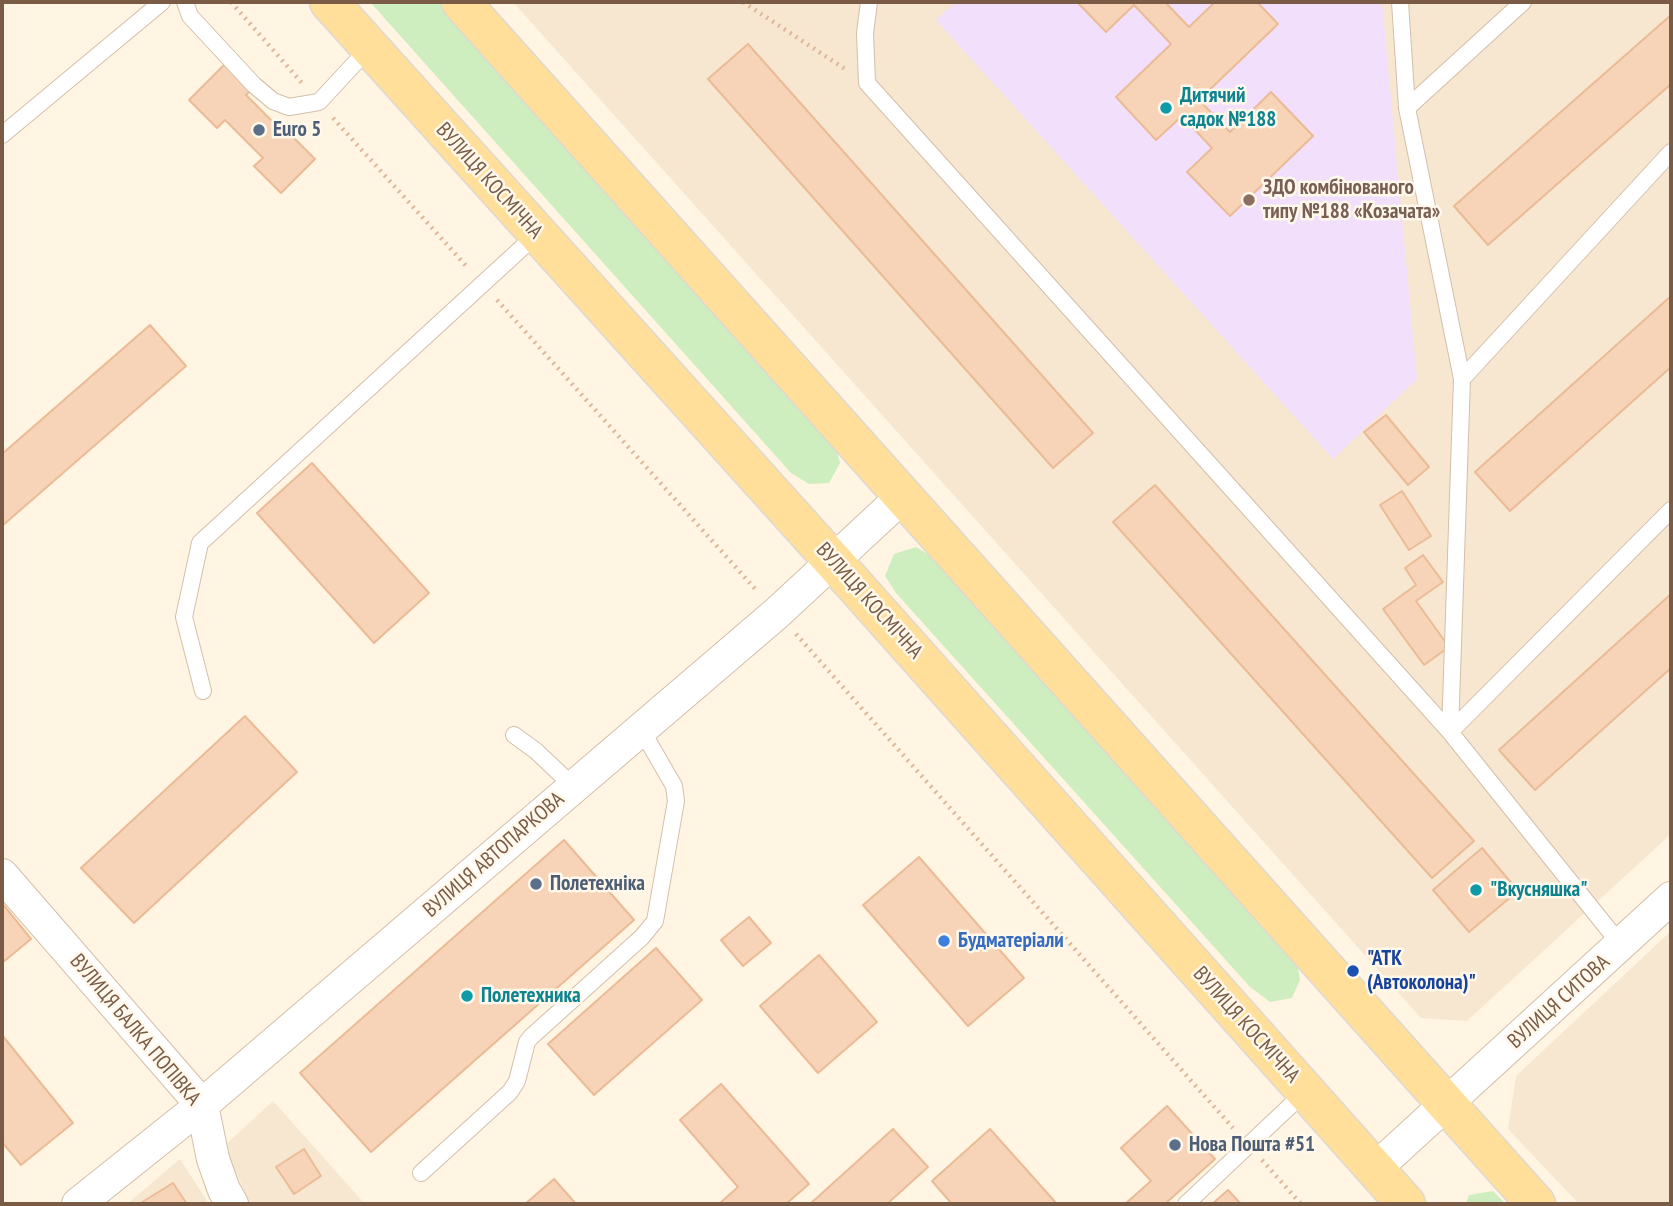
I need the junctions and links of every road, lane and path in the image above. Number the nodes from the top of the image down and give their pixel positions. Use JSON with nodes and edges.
{"nodes":[{"id":1,"x":162,"y":2,"type":"edge"},
{"id":2,"x":184,"y":2,"type":"edge"},
{"id":3,"x":231,"y":2,"type":"edge"},
{"id":4,"x":329,"y":2,"type":"edge"},
{"id":5,"x":461,"y":2,"type":"edge"},
{"id":6,"x":743,"y":2,"type":"edge"},
{"id":7,"x":869,"y":2,"type":"edge"},
{"id":8,"x":1400,"y":2,"type":"edge"},
{"id":9,"x":1523,"y":2,"type":"edge"},
{"id":10,"x":369,"y":48,"type":"junction"},
{"id":11,"x":867,"y":83,"type":"junction"},
{"id":12,"x":319,"y":102,"type":"junction"},
{"id":13,"x":1407,"y":108,"type":"junction"},
{"id":14,"x":2,"y":135,"type":"edge"},
{"id":15,"x":1671,"y":152,"type":"edge"},
{"id":16,"x":537,"y":234,"type":"junction"},
{"id":17,"x":483,"y":284,"type":"junction"},
{"id":18,"x":1462,"y":379,"type":"junction"},
{"id":19,"x":903,"y":496,"type":"junction"},
{"id":20,"x":1671,"y":510,"type":"edge"},
{"id":21,"x":834,"y":561,"type":"junction"},
{"id":22,"x":777,"y":613,"type":"junction"},
{"id":23,"x":203,"y":691,"type":"dead end"},
{"id":24,"x":641,"y":729,"type":"junction"},
{"id":25,"x":1450,"y":732,"type":"junction"},
{"id":26,"x":514,"y":735,"type":"dead end"},
{"id":27,"x":573,"y":787,"type":"junction"},
{"id":28,"x":2,"y":875,"type":"edge"},
{"id":29,"x":1671,"y":898,"type":"edge"},
{"id":30,"x":1620,"y":945,"type":"junction"},
{"id":31,"x":1306,"y":1091,"type":"junction"},
{"id":32,"x":202,"y":1105,"type":"junction"},
{"id":33,"x":1446,"y":1105,"type":"junction"},
{"id":34,"x":1237,"y":1132,"type":"dead end"},
{"id":35,"x":1255,"y":1152,"type":"dead end"},
{"id":36,"x":1375,"y":1169,"type":"junction"},
{"id":37,"x":421,"y":1173,"type":"dead end"},
{"id":38,"x":78,"y":1204,"type":"edge"},
{"id":39,"x":232,"y":1204,"type":"edge"},
{"id":40,"x":1186,"y":1204,"type":"edge"},
{"id":41,"x":1301,"y":1204,"type":"edge"},
{"id":42,"x":1406,"y":1204,"type":"edge"},
{"id":43,"x":1536,"y":1204,"type":"edge"}],
"edges":[{"from":1,"to":14,"type":"lane"},
{"from":2,"to":12,"type":"lane"},
{"from":3,"to":12,"type":"path"},
{"from":4,"to":10,"type":"main road","name":"ВУЛИЦЯ КОСМІЧНА"},
{"from":5,"to":19,"type":"main road"},
{"from":6,"to":11,"type":"path"},
{"from":7,"to":11,"type":"lane"},
{"from":8,"to":13,"type":"lane"},
{"from":9,"to":13,"type":"lane"},
{"from":10,"to":12,"type":"lane"},
{"from":10,"to":16,"type":"main road","name":"ВУЛИЦЯ КОСМІЧНА"},
{"from":11,"to":25,"type":"lane"},
{"from":12,"to":17,"type":"path"},
{"from":13,"to":18,"type":"lane"},
{"from":15,"to":18,"type":"lane"},
{"from":16,"to":17,"type":"lane"},
{"from":16,"to":21,"type":"main road","name":"ВУЛИЦЯ КОСМІЧНА"},
{"from":17,"to":22,"type":"path"},
{"from":17,"to":23,"type":"lane"},
{"from":18,"to":25,"type":"lane"},
{"from":19,"to":21,"type":"street","name":"ВУЛИЦЯ АВТОПАРКОВА"},
{"from":19,"to":33,"type":"main road"},
{"from":20,"to":25,"type":"lane"},
{"from":21,"to":22,"type":"street","name":"ВУЛИЦЯ АВТОПАРКОВА"},
{"from":21,"to":31,"type":"main road","name":"ВУЛИЦЯ КОСМІЧНА"},
{"from":22,"to":24,"type":"street","name":"ВУЛИЦЯ АВТОПАРКОВА"},
{"from":22,"to":34,"type":"path"},
{"from":24,"to":27,"type":"street","name":"ВУЛИЦЯ АВТОПАРКОВА"},
{"from":24,"to":37,"type":"lane"},
{"from":25,"to":30,"type":"lane"},
{"from":26,"to":27,"type":"lane"},
{"from":27,"to":32,"type":"street","name":"ВУЛИЦЯ АВТОПАРКОВА"},
{"from":28,"to":32,"type":"street","name":"ВУЛИЦЯ БАЛКА ПОПІВКА"},
{"from":29,"to":30,"type":"street","name":"ВУЛИЦЯ СИТОВА"},
{"from":30,"to":33,"type":"street","name":"ВУЛИЦЯ СИТОВА"},
{"from":31,"to":36,"type":"main road","name":"ВУЛИЦЯ КОСМІЧНА"},
{"from":31,"to":40,"type":"lane"},
{"from":32,"to":38,"type":"street","name":"ВУЛИЦЯ АВТОПАРКОВА"},
{"from":32,"to":39,"type":"street","name":"ВУЛИЦЯ БАЛКА ПОПІВКА"},
{"from":33,"to":36,"type":"street","name":"ВУЛИЦЯ СИТОВА"},
{"from":33,"to":43,"type":"main road"},
{"from":35,"to":41,"type":"path"},
{"from":36,"to":42,"type":"main road","name":"ВУЛИЦЯ КОСМІЧНА"}]}
